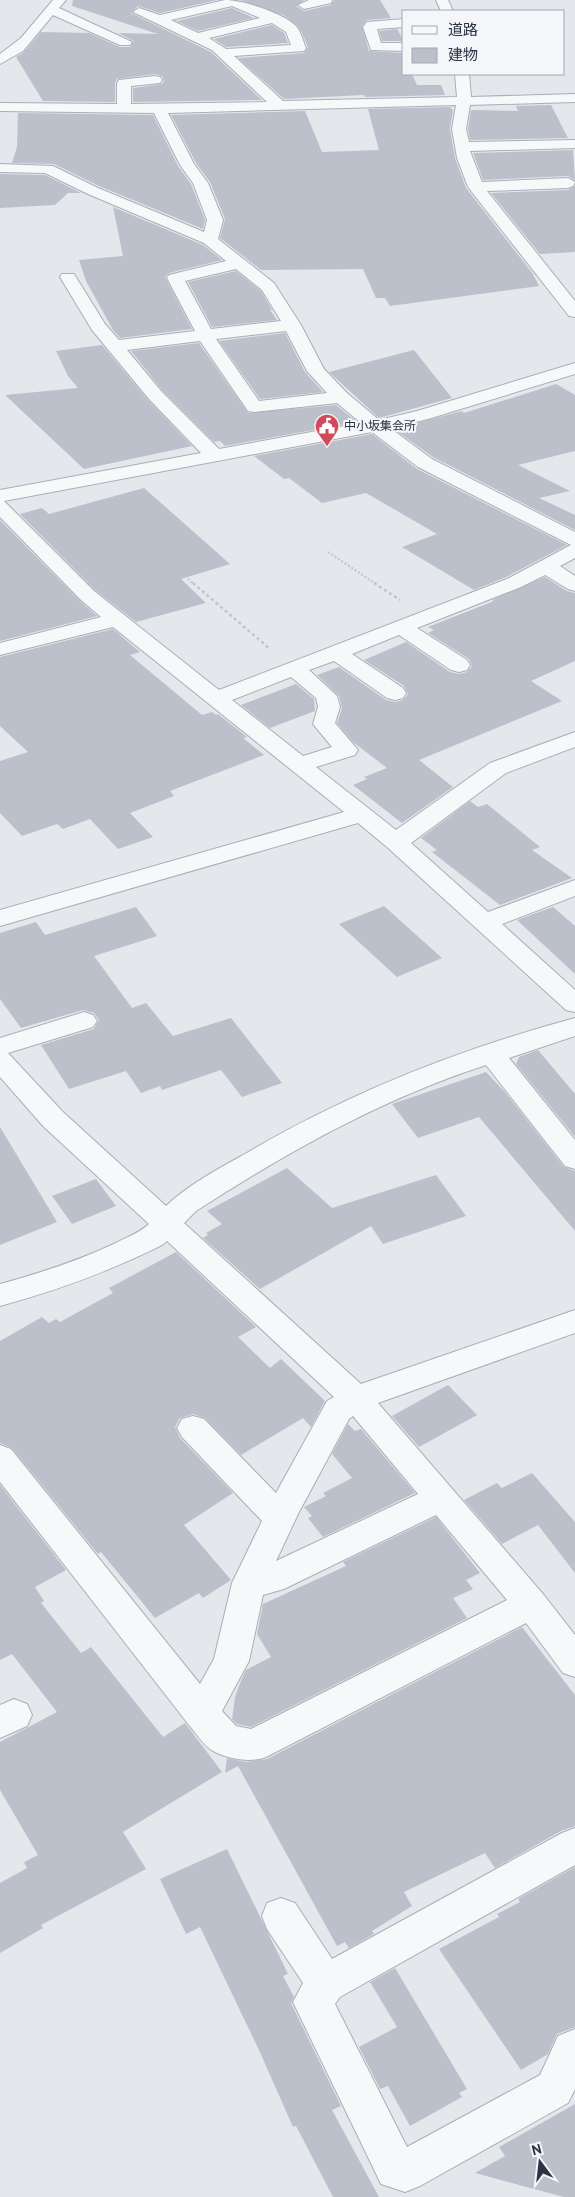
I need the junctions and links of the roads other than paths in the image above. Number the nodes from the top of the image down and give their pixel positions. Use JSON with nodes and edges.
{"nodes":[{"id":1,"x":326,"y":0,"type":"edge"},
{"id":2,"x":55,"y":4,"type":"edge"},
{"id":3,"x":304,"y":5,"type":"dead end"},
{"id":4,"x":139,"y":12,"type":"dead end"},
{"id":5,"x":159,"y":18,"type":"junction"},
{"id":6,"x":274,"y":19,"type":"junction"},
{"id":7,"x":402,"y":23,"type":"edge"},
{"id":8,"x":197,"y":37,"type":"junction"},
{"id":9,"x":125,"y":42,"type":"dead end"},
{"id":10,"x":402,"y":47,"type":"edge"},
{"id":11,"x":224,"y":53,"type":"junction"},
{"id":12,"x":0,"y":60,"type":"edge"},
{"id":13,"x":462,"y":75,"type":"edge"},
{"id":14,"x":155,"y":80,"type":"dead end"},
{"id":15,"x":575,"y":98,"type":"edge"},
{"id":16,"x":464,"y":101,"type":"junction"},
{"id":17,"x":280,"y":106,"type":"junction"},
{"id":18,"x":0,"y":107,"type":"edge"},
{"id":19,"x":124,"y":109,"type":"junction"},
{"id":20,"x":159,"y":109,"type":"junction"},
{"id":21,"x":459,"y":131,"type":"junction"},
{"id":22,"x":477,"y":131,"type":"dead end"},
{"id":23,"x":575,"y":144,"type":"edge"},
{"id":24,"x":462,"y":147,"type":"junction"},
{"id":25,"x":0,"y":168,"type":"edge"},
{"id":26,"x":568,"y":183,"type":"dead end"},
{"id":27,"x":476,"y":187,"type":"junction"},
{"id":28,"x":210,"y":240,"type":"junction"},
{"id":29,"x":240,"y":263,"type":"junction"},
{"id":30,"x":68,"y":277,"type":"dead end"},
{"id":31,"x":575,"y":312,"type":"edge"},
{"id":32,"x":292,"y":325,"type":"junction"},
{"id":33,"x":205,"y":335,"type":"junction"},
{"id":34,"x":115,"y":346,"type":"junction"},
{"id":35,"x":575,"y":368,"type":"edge"},
{"id":36,"x":341,"y":397,"type":"junction"},
{"id":37,"x":375,"y":426,"type":"junction"},
{"id":38,"x":216,"y":457,"type":"junction"},
{"id":39,"x":0,"y":496,"type":"edge"},
{"id":40,"x":0,"y":506,"type":"edge"},
{"id":41,"x":575,"y":540,"type":"edge"},
{"id":42,"x":575,"y":550,"type":"edge"},
{"id":43,"x":546,"y":566,"type":"junction"},
{"id":44,"x":575,"y":585,"type":"edge"},
{"id":45,"x":118,"y":620,"type":"junction"},
{"id":46,"x":400,"y":626,"type":"junction"},
{"id":47,"x":0,"y":649,"type":"edge"},
{"id":48,"x":335,"y":652,"type":"junction"},
{"id":49,"x":459,"y":665,"type":"dead end"},
{"id":50,"x":293,"y":668,"type":"junction"},
{"id":51,"x":395,"y":693,"type":"dead end"},
{"id":52,"x":216,"y":699,"type":"junction"},
{"id":53,"x":575,"y":739,"type":"edge"},
{"id":54,"x":299,"y":765,"type":"junction"},
{"id":55,"x":361,"y":815,"type":"junction"},
{"id":56,"x":396,"y":842,"type":"junction"},
{"id":57,"x":575,"y":887,"type":"edge"},
{"id":58,"x":0,"y":918,"type":"edge"},
{"id":59,"x":483,"y":923,"type":"junction"},
{"id":60,"x":575,"y":1004,"type":"edge"},
{"id":61,"x":84,"y":1020,"type":"dead end"},
{"id":62,"x":575,"y":1027,"type":"edge"},
{"id":63,"x":0,"y":1047,"type":"edge"},
{"id":64,"x":491,"y":1054,"type":"junction"},
{"id":65,"x":0,"y":1060,"type":"edge"},
{"id":66,"x":575,"y":1159,"type":"edge"},
{"id":67,"x":167,"y":1225,"type":"junction"},
{"id":68,"x":0,"y":1295,"type":"edge"},
{"id":69,"x":575,"y":1321,"type":"edge"},
{"id":70,"x":356,"y":1398,"type":"junction"},
{"id":71,"x":193,"y":1428,"type":"dead end"},
{"id":72,"x":0,"y":1458,"type":"edge"},
{"id":73,"x":441,"y":1498,"type":"junction"},
{"id":74,"x":280,"y":1519,"type":"junction"},
{"id":75,"x":249,"y":1583,"type":"junction"},
{"id":76,"x":531,"y":1604,"type":"junction"},
{"id":77,"x":575,"y":1662,"type":"edge"},
{"id":78,"x":202,"y":1714,"type":"junction"},
{"id":79,"x":575,"y":1845,"type":"edge"},
{"id":80,"x":281,"y":1916,"type":"dead end"},
{"id":81,"x":326,"y":1984,"type":"junction"},
{"id":82,"x":575,"y":2048,"type":"edge"}],
"edges":[{"from":1,"to":3,"type":"street"},
{"from":2,"to":9,"type":"street"},
{"from":2,"to":12,"type":"street"},
{"from":4,"to":5,"type":"street"},
{"from":5,"to":6,"type":"street"},
{"from":5,"to":8,"type":"street"},
{"from":6,"to":8,"type":"street"},
{"from":6,"to":11,"type":"street"},
{"from":7,"to":10,"type":"street"},
{"from":8,"to":11,"type":"street"},
{"from":11,"to":17,"type":"street"},
{"from":13,"to":16,"type":"street"},
{"from":14,"to":19,"type":"street"},
{"from":15,"to":16,"type":"street"},
{"from":16,"to":17,"type":"street"},
{"from":16,"to":21,"type":"street"},
{"from":17,"to":20,"type":"street"},
{"from":18,"to":19,"type":"street"},
{"from":19,"to":20,"type":"street"},
{"from":20,"to":28,"type":"street"},
{"from":21,"to":22,"type":"street"},
{"from":21,"to":24,"type":"street"},
{"from":23,"to":24,"type":"street"},
{"from":24,"to":27,"type":"street"},
{"from":25,"to":28,"type":"street"},
{"from":26,"to":27,"type":"street"},
{"from":27,"to":31,"type":"street"},
{"from":28,"to":29,"type":"street"},
{"from":29,"to":32,"type":"street"},
{"from":29,"to":33,"type":"street"},
{"from":30,"to":34,"type":"street"},
{"from":32,"to":33,"type":"street"},
{"from":32,"to":36,"type":"street"},
{"from":33,"to":34,"type":"street"},
{"from":33,"to":36,"type":"street"},
{"from":34,"to":38,"type":"street"},
{"from":35,"to":37,"type":"street"},
{"from":36,"to":37,"type":"street"},
{"from":37,"to":38,"type":"street"},
{"from":37,"to":41,"type":"street"},
{"from":38,"to":39,"type":"street"},
{"from":40,"to":45,"type":"street"},
{"from":42,"to":43,"type":"street"},
{"from":43,"to":44,"type":"street"},
{"from":43,"to":46,"type":"street"},
{"from":45,"to":47,"type":"street"},
{"from":45,"to":52,"type":"street"},
{"from":46,"to":48,"type":"street"},
{"from":46,"to":49,"type":"street"},
{"from":48,"to":50,"type":"street"},
{"from":48,"to":51,"type":"street"},
{"from":50,"to":52,"type":"street"},
{"from":50,"to":54,"type":"street"},
{"from":52,"to":54,"type":"street"},
{"from":53,"to":56,"type":"street"},
{"from":54,"to":55,"type":"street"},
{"from":55,"to":56,"type":"street"},
{"from":55,"to":58,"type":"street"},
{"from":56,"to":59,"type":"street"},
{"from":57,"to":59,"type":"street"},
{"from":59,"to":60,"type":"street"},
{"from":61,"to":63,"type":"street"},
{"from":62,"to":64,"type":"street"},
{"from":64,"to":66,"type":"street"},
{"from":64,"to":67,"type":"street"},
{"from":65,"to":67,"type":"street"},
{"from":67,"to":68,"type":"street"},
{"from":67,"to":70,"type":"street"},
{"from":69,"to":70,"type":"street"},
{"from":70,"to":73,"type":"street"},
{"from":70,"to":74,"type":"street"},
{"from":71,"to":74,"type":"street"},
{"from":72,"to":78,"type":"street"},
{"from":73,"to":75,"type":"street"},
{"from":73,"to":76,"type":"street"},
{"from":74,"to":75,"type":"street"},
{"from":75,"to":78,"type":"street"},
{"from":76,"to":77,"type":"street"},
{"from":76,"to":78,"type":"street"},
{"from":79,"to":81,"type":"street"},
{"from":80,"to":81,"type":"street"},
{"from":81,"to":82,"type":"street"}]}
